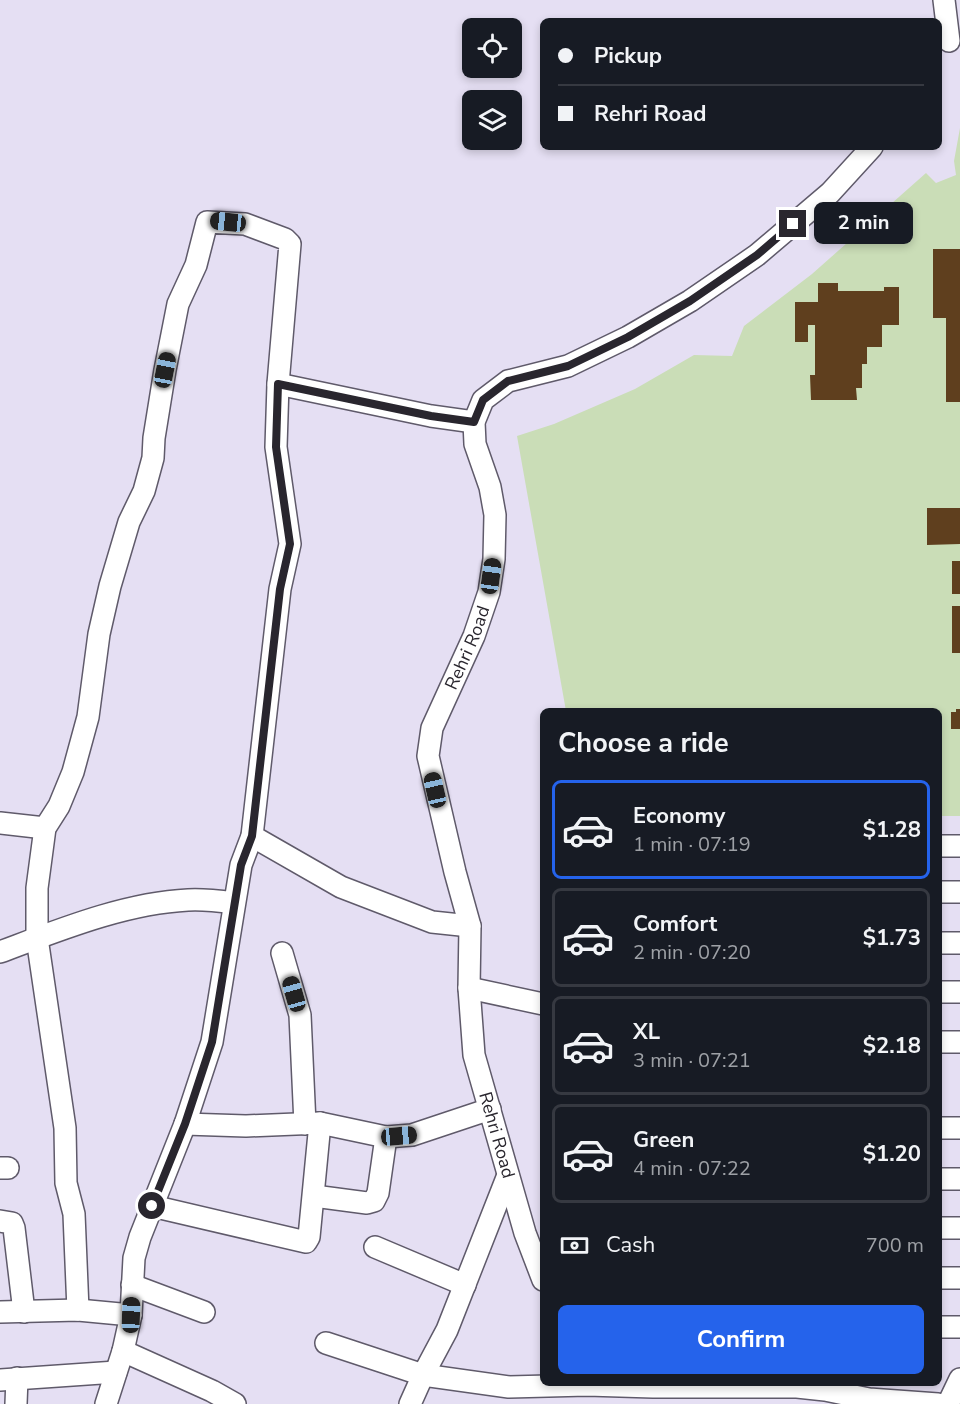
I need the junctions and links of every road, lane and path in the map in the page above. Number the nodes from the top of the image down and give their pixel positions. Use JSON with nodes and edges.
{"nodes":[{"id":1,"x":944,"y":0,"type":"edge"},
{"id":2,"x":949,"y":42,"type":"edge"},
{"id":3,"x":869,"y":150,"type":"edge"},
{"id":4,"x":278,"y":384,"type":"junction"},
{"id":5,"x":474,"y":422,"type":"junction"},
{"id":6,"x":0,"y":823,"type":"edge"},
{"id":7,"x":45,"y":828,"type":"junction"},
{"id":8,"x":252,"y":836,"type":"junction"},
{"id":9,"x":942,"y":846,"type":"edge"},
{"id":10,"x":960,"y":846,"type":"edge"},
{"id":11,"x":960,"y":891,"type":"edge"},
{"id":12,"x":942,"y":892,"type":"edge"},
{"id":13,"x":234,"y":903,"type":"junction"},
{"id":14,"x":470,"y":926,"type":"junction"},
{"id":15,"x":37,"y":938,"type":"junction"},
{"id":16,"x":942,"y":943,"type":"edge"},
{"id":17,"x":960,"y":943,"type":"edge"},
{"id":18,"x":0,"y":952,"type":"edge"},
{"id":19,"x":282,"y":953,"type":"dead end"},
{"id":20,"x":469,"y":988,"type":"junction"},
{"id":21,"x":942,"y":992,"type":"edge"},
{"id":22,"x":960,"y":992,"type":"edge"},
{"id":23,"x":540,"y":1003,"type":"edge"},
{"id":24,"x":942,"y":1042,"type":"edge"},
{"id":25,"x":960,"y":1042,"type":"edge"},
{"id":26,"x":490,"y":1109,"type":"junction"},
{"id":27,"x":312,"y":1123,"type":"junction"},
{"id":28,"x":185,"y":1124,"type":"junction"},
{"id":29,"x":942,"y":1128,"type":"edge"},
{"id":30,"x":960,"y":1128,"type":"edge"},
{"id":31,"x":386,"y":1137,"type":"junction"},
{"id":32,"x":508,"y":1175,"type":"junction"},
{"id":33,"x":942,"y":1179,"type":"edge"},
{"id":34,"x":960,"y":1179,"type":"edge"},
{"id":35,"x":314,"y":1196,"type":"junction"},
{"id":36,"x":152,"y":1206,"type":"junction"},
{"id":37,"x":0,"y":1221,"type":"edge"},
{"id":38,"x":942,"y":1228,"type":"edge"},
{"id":39,"x":960,"y":1228,"type":"edge"},
{"id":40,"x":534,"y":1231,"type":"edge"},
{"id":41,"x":375,"y":1248,"type":"dead end"},
{"id":42,"x":540,"y":1265,"type":"edge"},
{"id":43,"x":942,"y":1278,"type":"edge"},
{"id":44,"x":960,"y":1278,"type":"edge"},
{"id":45,"x":132,"y":1285,"type":"junction"},
{"id":46,"x":465,"y":1285,"type":"junction"},
{"id":47,"x":78,"y":1310,"type":"junction"},
{"id":48,"x":0,"y":1312,"type":"edge"},
{"id":49,"x":24,"y":1312,"type":"junction"},
{"id":50,"x":204,"y":1312,"type":"dead end"},
{"id":51,"x":131,"y":1315,"type":"junction"},
{"id":52,"x":942,"y":1326,"type":"edge"},
{"id":53,"x":960,"y":1327,"type":"edge"},
{"id":54,"x":326,"y":1343,"type":"dead end"},
{"id":55,"x":123,"y":1351,"type":"junction"},
{"id":56,"x":116,"y":1372,"type":"junction"},
{"id":57,"x":423,"y":1375,"type":"junction"},
{"id":58,"x":8,"y":1379,"type":"edge"},
{"id":59,"x":960,"y":1379,"type":"edge"},
{"id":60,"x":590,"y":1391,"type":"edge"},
{"id":61,"x":652,"y":1391,"type":"edge"},
{"id":62,"x":15,"y":1404,"type":"edge"},
{"id":63,"x":106,"y":1404,"type":"edge"},
{"id":64,"x":235,"y":1404,"type":"edge"},
{"id":65,"x":410,"y":1404,"type":"edge"},
{"id":66,"x":938,"y":1404,"type":"edge"},
{"id":67,"x":948,"y":1404,"type":"edge"}],
"edges":[{"from":1,"to":2,"type":"street"},
{"from":3,"to":5,"type":"street"},
{"from":4,"to":5,"type":"street"},
{"from":4,"to":7,"type":"street"},
{"from":4,"to":8,"type":"street"},
{"from":5,"to":14,"type":"street","name":"Rehri Road"},
{"from":6,"to":7,"type":"street"},
{"from":7,"to":15,"type":"street"},
{"from":8,"to":13,"type":"street"},
{"from":8,"to":14,"type":"street"},
{"from":9,"to":10,"type":"street"},
{"from":11,"to":12,"type":"street"},
{"from":13,"to":15,"type":"street"},
{"from":13,"to":28,"type":"street"},
{"from":14,"to":20,"type":"street","name":"Rehri Road"},
{"from":15,"to":18,"type":"street"},
{"from":15,"to":47,"type":"street"},
{"from":16,"to":17,"type":"street"},
{"from":19,"to":27,"type":"street"},
{"from":20,"to":23,"type":"street"},
{"from":20,"to":26,"type":"street","name":"Rehri Road"},
{"from":21,"to":22,"type":"street"},
{"from":24,"to":25,"type":"street"},
{"from":26,"to":31,"type":"street"},
{"from":26,"to":32,"type":"street","name":"Rehri Road"},
{"from":27,"to":28,"type":"street"},
{"from":27,"to":31,"type":"street"},
{"from":27,"to":35,"type":"street"},
{"from":28,"to":36,"type":"street"},
{"from":29,"to":30,"type":"street"},
{"from":31,"to":35,"type":"street"},
{"from":32,"to":40,"type":"street","name":"Rehri Road"},
{"from":32,"to":46,"type":"street"},
{"from":33,"to":34,"type":"street"},
{"from":35,"to":36,"type":"street"},
{"from":36,"to":45,"type":"street"},
{"from":37,"to":49,"type":"street"},
{"from":38,"to":39,"type":"street"},
{"from":40,"to":42,"type":"street","name":"Rehri Road"},
{"from":41,"to":46,"type":"street"},
{"from":43,"to":44,"type":"street"},
{"from":45,"to":50,"type":"street"},
{"from":45,"to":51,"type":"street"},
{"from":46,"to":57,"type":"street"},
{"from":47,"to":49,"type":"street"},
{"from":47,"to":51,"type":"street"},
{"from":48,"to":49,"type":"street"},
{"from":51,"to":55,"type":"street"},
{"from":52,"to":53,"type":"street"},
{"from":54,"to":57,"type":"street"},
{"from":55,"to":56,"type":"street"},
{"from":55,"to":64,"type":"street"},
{"from":56,"to":58,"type":"street"},
{"from":56,"to":63,"type":"street"},
{"from":57,"to":60,"type":"street"},
{"from":57,"to":65,"type":"street"},
{"from":58,"to":62,"type":"street"},
{"from":59,"to":67,"type":"street"},
{"from":60,"to":61,"type":"street"},
{"from":61,"to":66,"type":"street"}]}
